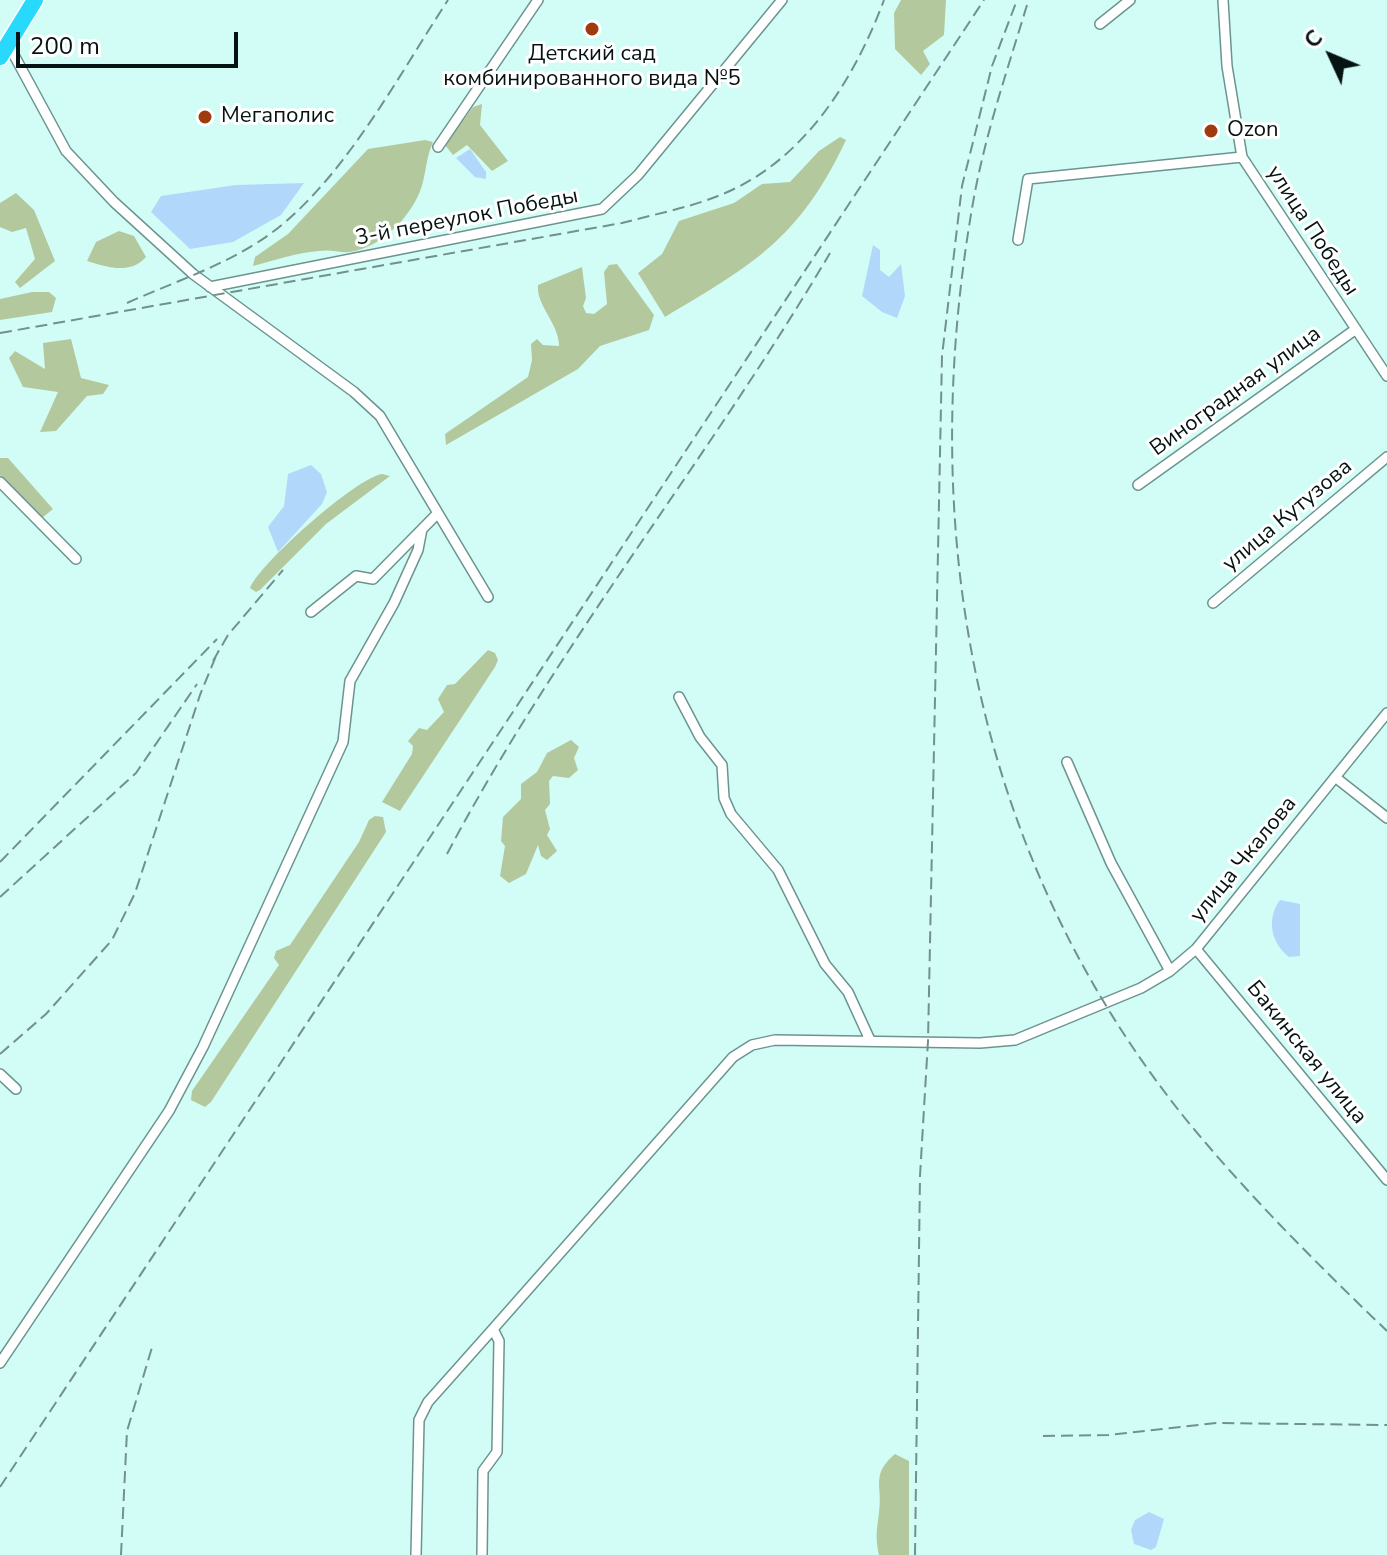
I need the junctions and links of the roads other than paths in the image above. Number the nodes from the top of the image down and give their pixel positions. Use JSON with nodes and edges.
{"nodes":[{"id":1,"x":35,"y":0,"type":"edge"},
{"id":2,"x":538,"y":0,"type":"edge"},
{"id":3,"x":782,"y":0,"type":"edge"},
{"id":4,"x":1130,"y":0,"type":"edge"},
{"id":5,"x":1223,"y":0,"type":"edge"},
{"id":6,"x":1100,"y":24,"type":"dead end"},
{"id":7,"x":4,"y":50,"type":"edge"},
{"id":8,"x":438,"y":147,"type":"dead end"},
{"id":9,"x":1242,"y":157,"type":"junction"},
{"id":10,"x":1018,"y":240,"type":"dead end"},
{"id":11,"x":210,"y":287,"type":"junction"},
{"id":12,"x":1356,"y":329,"type":"junction"},
{"id":13,"x":1387,"y":376,"type":"edge"},
{"id":14,"x":1387,"y":457,"type":"edge"},
{"id":15,"x":0,"y":482,"type":"edge"},
{"id":16,"x":1138,"y":485,"type":"dead end"},
{"id":17,"x":436,"y":515,"type":"junction"},
{"id":18,"x":422,"y":529,"type":"junction"},
{"id":19,"x":76,"y":559,"type":"dead end"},
{"id":20,"x":488,"y":597,"type":"dead end"},
{"id":21,"x":1213,"y":603,"type":"dead end"},
{"id":22,"x":311,"y":612,"type":"dead end"},
{"id":23,"x":679,"y":697,"type":"dead end"},
{"id":24,"x":1387,"y":713,"type":"edge"},
{"id":25,"x":1067,"y":762,"type":"dead end"},
{"id":26,"x":1335,"y":777,"type":"junction"},
{"id":27,"x":1387,"y":818,"type":"edge"},
{"id":28,"x":1196,"y":949,"type":"junction"},
{"id":29,"x":1170,"y":971,"type":"junction"},
{"id":30,"x":870,"y":1040,"type":"junction"},
{"id":31,"x":0,"y":1074,"type":"edge"},
{"id":32,"x":16,"y":1089,"type":"dead end"},
{"id":33,"x":1387,"y":1180,"type":"edge"},
{"id":34,"x":493,"y":1329,"type":"junction"},
{"id":35,"x":0,"y":1363,"type":"edge"},
{"id":36,"x":416,"y":1555,"type":"edge"},
{"id":37,"x":482,"y":1555,"type":"edge"}],
"edges":[{"from":1,"to":7,"type":"highway"},
{"from":2,"to":8,"type":"street"},
{"from":3,"to":11,"type":"street","name":"3-й переулок Победы"},
{"from":4,"to":6,"type":"street"},
{"from":5,"to":9,"type":"street","name":"улица Победы"},
{"from":7,"to":11,"type":"street"},
{"from":9,"to":10,"type":"street"},
{"from":9,"to":12,"type":"street","name":"улица Победы"},
{"from":11,"to":17,"type":"street"},
{"from":12,"to":13,"type":"street","name":"улица Победы"},
{"from":12,"to":16,"type":"street","name":"Виноградная улица"},
{"from":14,"to":21,"type":"street","name":"улица Кутузова"},
{"from":15,"to":19,"type":"street"},
{"from":17,"to":18,"type":"street"},
{"from":17,"to":20,"type":"street"},
{"from":18,"to":22,"type":"street"},
{"from":18,"to":35,"type":"street"},
{"from":23,"to":30,"type":"street"},
{"from":24,"to":26,"type":"street","name":"улица Чкалова"},
{"from":25,"to":29,"type":"street"},
{"from":26,"to":27,"type":"street"},
{"from":26,"to":28,"type":"street","name":"улица Чкалова"},
{"from":28,"to":29,"type":"street","name":"улица Чкалова"},
{"from":28,"to":33,"type":"street","name":"Бакинская улица"},
{"from":29,"to":30,"type":"street","name":"улица Чкалова"},
{"from":30,"to":34,"type":"street","name":"улица Чкалова"},
{"from":31,"to":32,"type":"street"},
{"from":34,"to":36,"type":"street","name":"улица Чкалова"},
{"from":34,"to":37,"type":"street"}]}
